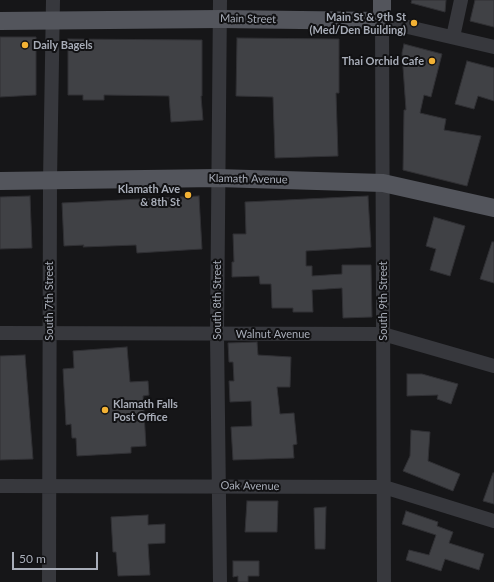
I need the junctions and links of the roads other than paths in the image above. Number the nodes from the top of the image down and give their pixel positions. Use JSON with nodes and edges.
{"nodes":[{"id":1,"x":53,"y":0,"type":"edge"},
{"id":2,"x":220,"y":0,"type":"edge"},
{"id":3,"x":382,"y":0,"type":"edge"},
{"id":4,"x":461,"y":0,"type":"edge"},
{"id":5,"x":220,"y":19,"type":"junction"},
{"id":6,"x":0,"y":20,"type":"edge"},
{"id":7,"x":53,"y":21,"type":"junction"},
{"id":8,"x":382,"y":21,"type":"junction"},
{"id":9,"x":453,"y":37,"type":"junction"},
{"id":10,"x":494,"y":46,"type":"edge"},
{"id":11,"x":217,"y":178,"type":"junction"},
{"id":12,"x":0,"y":181,"type":"edge"},
{"id":13,"x":50,"y":181,"type":"junction"},
{"id":14,"x":383,"y":183,"type":"junction"},
{"id":15,"x":494,"y":208,"type":"edge"},
{"id":16,"x":49,"y":332,"type":"junction"},
{"id":17,"x":0,"y":333,"type":"edge"},
{"id":18,"x":217,"y":334,"type":"junction"},
{"id":19,"x":383,"y":334,"type":"junction"},
{"id":20,"x":494,"y":366,"type":"edge"},
{"id":21,"x":49,"y":485,"type":"junction"},
{"id":22,"x":0,"y":486,"type":"edge"},
{"id":23,"x":219,"y":486,"type":"junction"},
{"id":24,"x":384,"y":487,"type":"junction"},
{"id":25,"x":494,"y":521,"type":"edge"},
{"id":26,"x":49,"y":582,"type":"edge"},
{"id":27,"x":220,"y":582,"type":"edge"},
{"id":28,"x":384,"y":582,"type":"edge"}],
"edges":[{"from":1,"to":7,"type":"street","name":"South 7th Street"},
{"from":2,"to":5,"type":"street","name":"South 8th Street"},
{"from":3,"to":8,"type":"main road"},
{"from":4,"to":9,"type":"street"},
{"from":5,"to":7,"type":"main road","name":"Main Street"},
{"from":5,"to":8,"type":"main road","name":"Main Street"},
{"from":5,"to":11,"type":"street","name":"South 8th Street"},
{"from":6,"to":7,"type":"main road","name":"Main Street"},
{"from":7,"to":13,"type":"street","name":"South 7th Street"},
{"from":8,"to":9,"type":"street","name":"Main Street"},
{"from":8,"to":14,"type":"street","name":"South 9th Street"},
{"from":9,"to":10,"type":"street","name":"Main Street"},
{"from":11,"to":13,"type":"main road","name":"Klamath Avenue"},
{"from":11,"to":14,"type":"main road","name":"Klamath Avenue"},
{"from":11,"to":18,"type":"street","name":"South 8th Street"},
{"from":12,"to":13,"type":"main road","name":"Klamath Avenue"},
{"from":13,"to":16,"type":"street","name":"South 7th Street"},
{"from":14,"to":15,"type":"main road","name":"Klamath Avenue"},
{"from":14,"to":19,"type":"street","name":"South 9th Street"},
{"from":16,"to":17,"type":"street","name":"Walnut Avenue"},
{"from":16,"to":18,"type":"street","name":"Walnut Avenue"},
{"from":16,"to":21,"type":"street","name":"South 7th Street"},
{"from":18,"to":19,"type":"street","name":"Walnut Avenue"},
{"from":18,"to":23,"type":"street","name":"South 8th Street"},
{"from":19,"to":20,"type":"street","name":"Walnut Avenue"},
{"from":19,"to":24,"type":"street","name":"South 9th Street"},
{"from":21,"to":22,"type":"street","name":"Oak Avenue"},
{"from":21,"to":23,"type":"street","name":"Oak Avenue"},
{"from":21,"to":26,"type":"street","name":"South 7th Street"},
{"from":23,"to":24,"type":"street","name":"Oak Avenue"},
{"from":23,"to":27,"type":"street","name":"South 8th Street"},
{"from":24,"to":25,"type":"street","name":"Oak Avenue"},
{"from":24,"to":28,"type":"street","name":"South 9th Street"}]}
